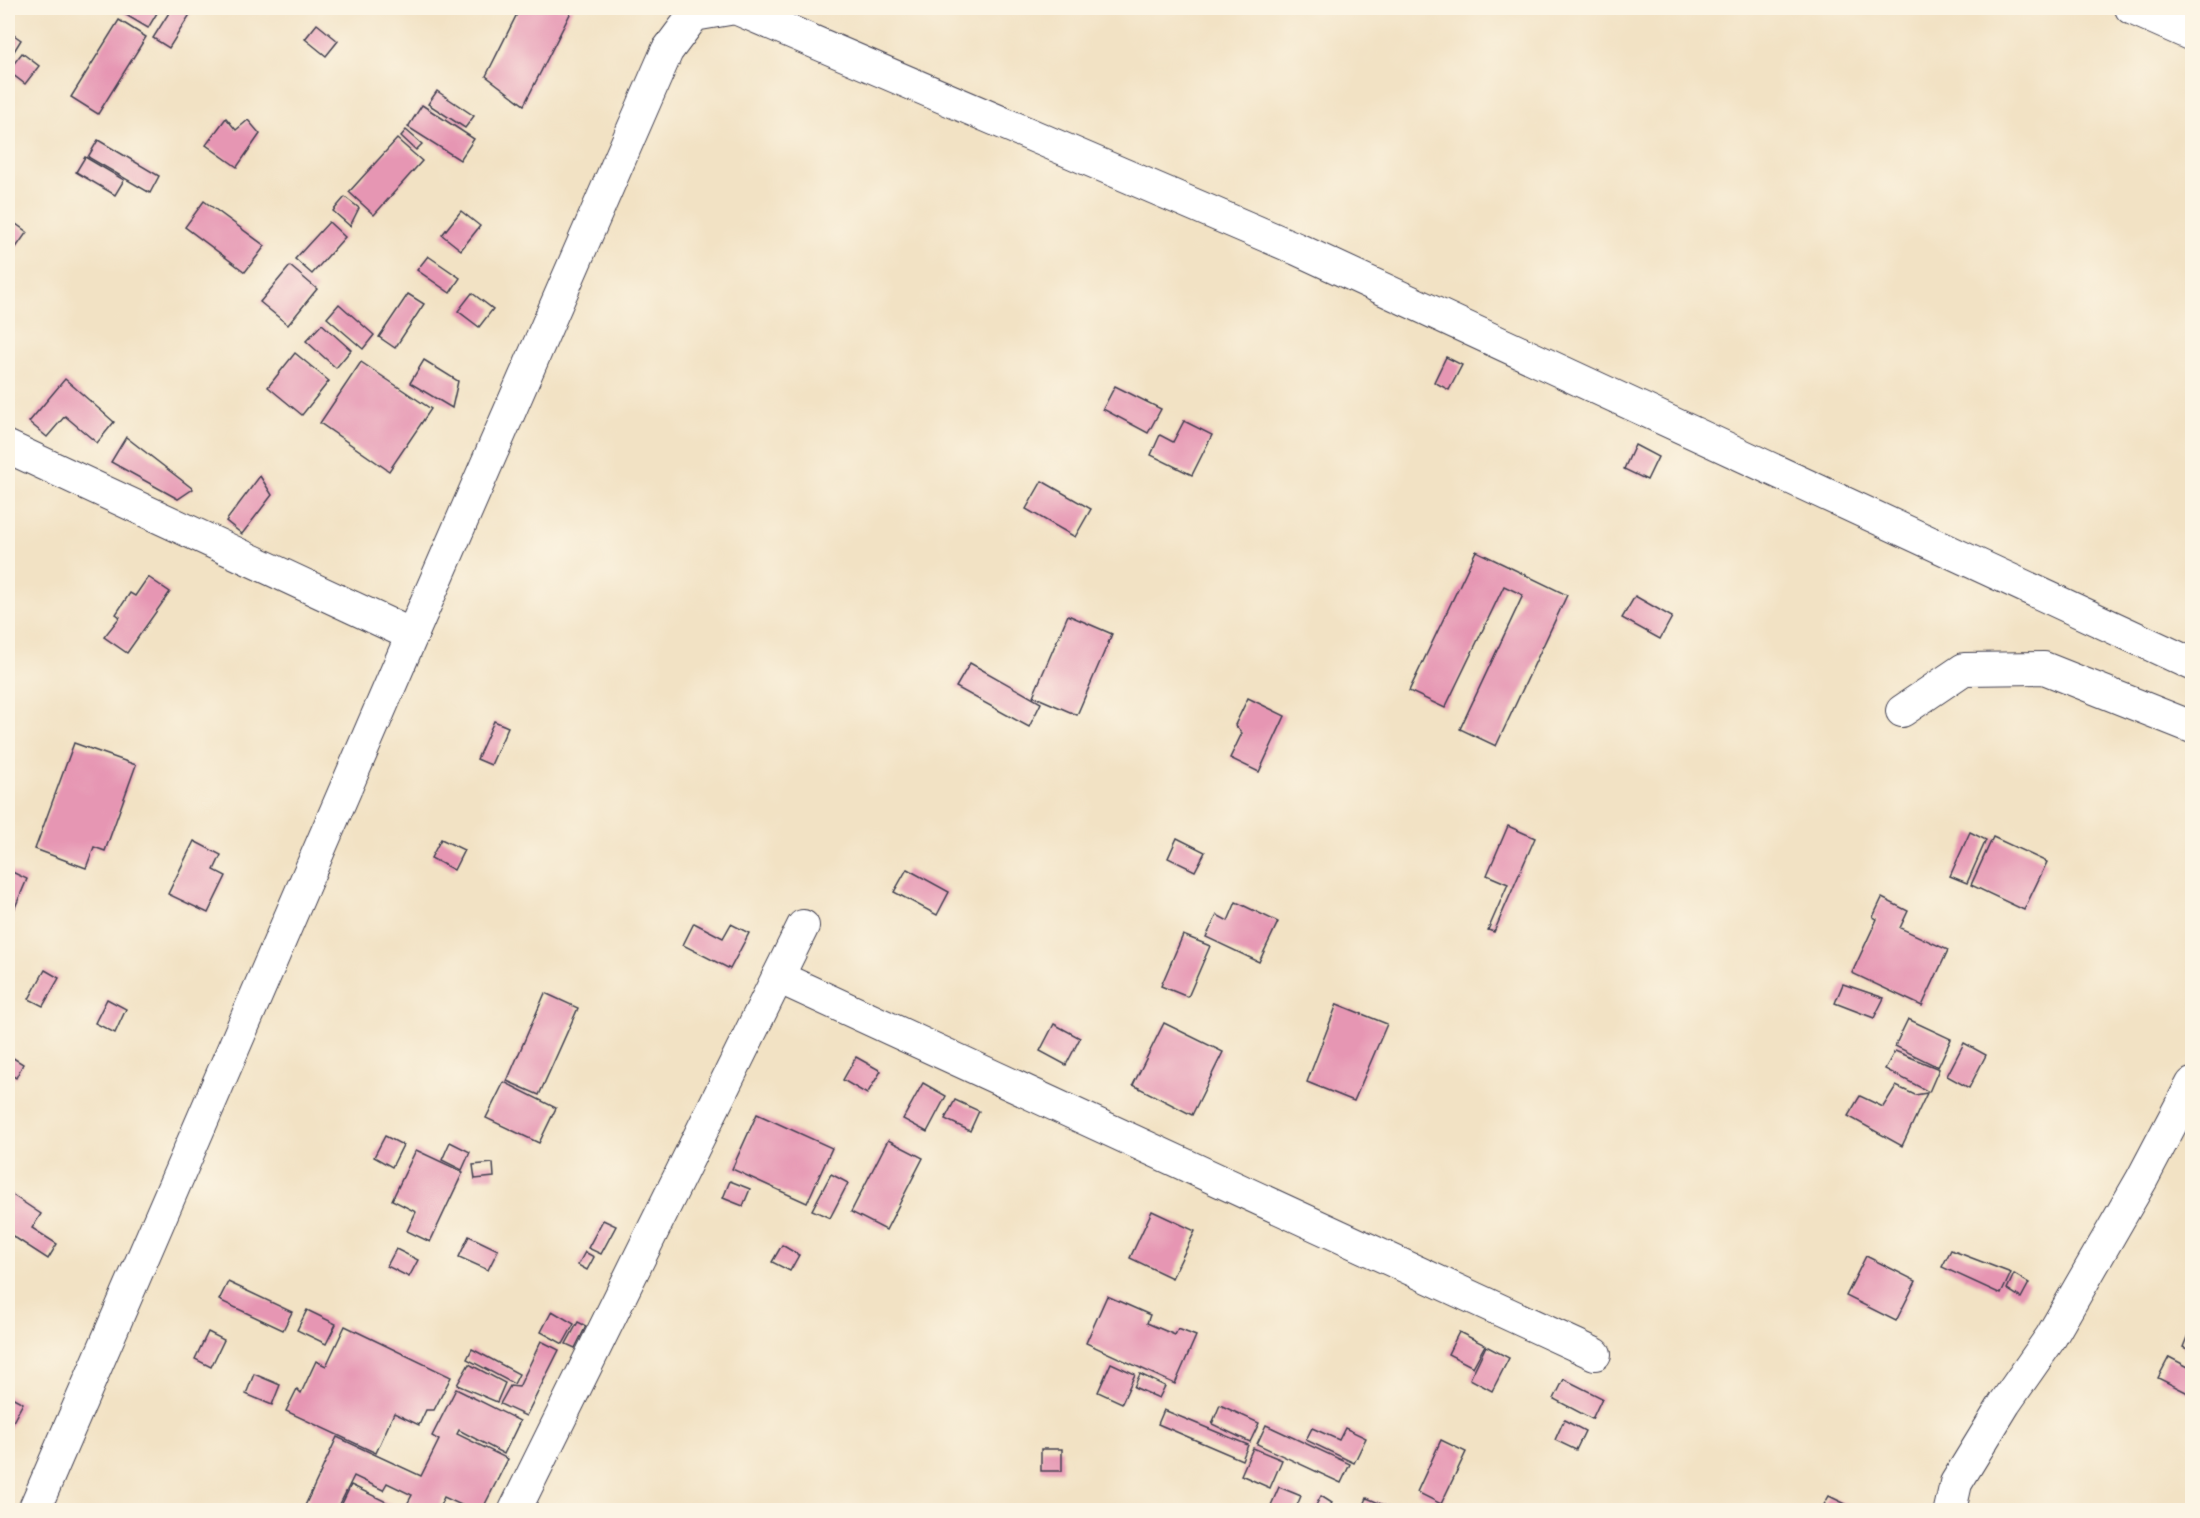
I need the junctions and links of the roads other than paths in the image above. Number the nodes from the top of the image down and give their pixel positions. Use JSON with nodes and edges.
{"nodes":[{"id":1,"x":2131,"y":8,"type":"edge"},
{"id":2,"x":2193,"y":35,"type":"edge"},
{"id":3,"x":8,"y":447,"type":"edge"},
{"id":4,"x":412,"y":635,"type":"junction"},
{"id":5,"x":2193,"y":664,"type":"edge"},
{"id":6,"x":1902,"y":711,"type":"dead end"},
{"id":7,"x":2193,"y":727,"type":"edge"},
{"id":8,"x":803,"y":926,"type":"dead end"},
{"id":9,"x":778,"y":977,"type":"junction"},
{"id":10,"x":2193,"y":1084,"type":"edge"},
{"id":11,"x":1595,"y":1354,"type":"dead end"},
{"id":12,"x":34,"y":1510,"type":"edge"},
{"id":13,"x":515,"y":1510,"type":"edge"},
{"id":14,"x":1950,"y":1510,"type":"edge"}],
"edges":[{"from":1,"to":2,"type":"street"},
{"from":3,"to":4,"type":"street"},
{"from":4,"to":5,"type":"street"},
{"from":4,"to":12,"type":"street"},
{"from":6,"to":7,"type":"street"},
{"from":8,"to":9,"type":"street"},
{"from":9,"to":11,"type":"street"},
{"from":9,"to":13,"type":"street"},
{"from":10,"to":14,"type":"street"}]}
